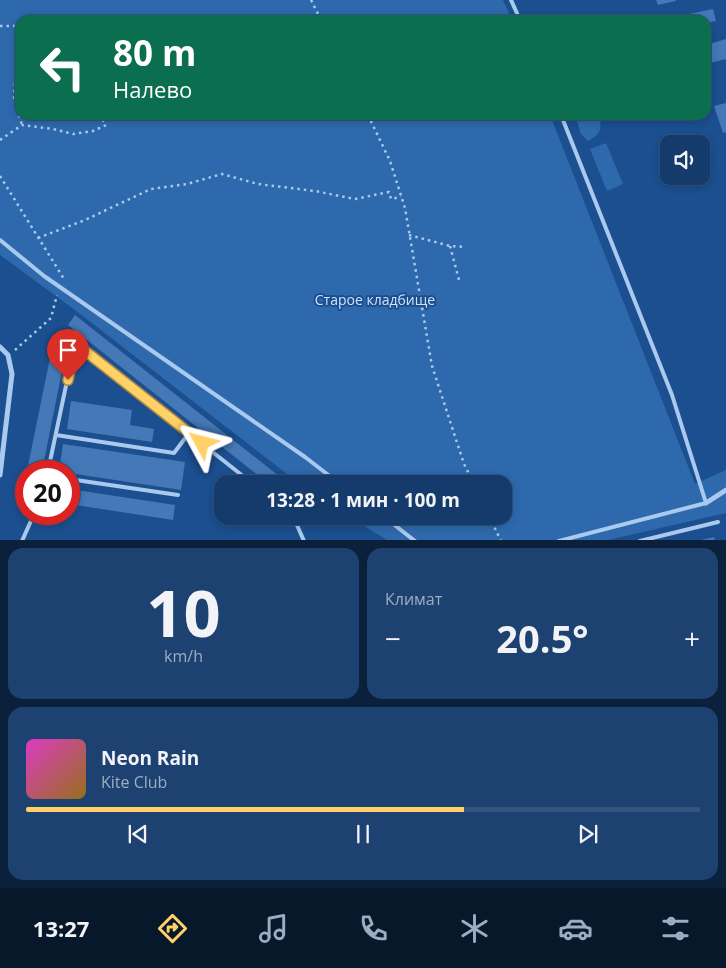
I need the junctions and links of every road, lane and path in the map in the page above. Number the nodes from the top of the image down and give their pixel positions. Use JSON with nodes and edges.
{"nodes":[{"id":1,"x":311,"y":0,"type":"edge"},
{"id":2,"x":511,"y":0,"type":"edge"},
{"id":3,"x":318,"y":15,"type":"edge"},
{"id":4,"x":518,"y":15,"type":"edge"},
{"id":5,"x":0,"y":26,"type":"edge"},
{"id":6,"x":15,"y":26,"type":"edge"},
{"id":7,"x":15,"y":82,"type":"edge"},
{"id":8,"x":15,"y":102,"type":"edge"},
{"id":9,"x":20,"y":120,"type":"edge"},
{"id":10,"x":103,"y":120,"type":"edge"},
{"id":11,"x":370,"y":120,"type":"edge"},
{"id":12,"x":563,"y":120,"type":"edge"},
{"id":13,"x":22,"y":125,"type":"junction"},
{"id":14,"x":0,"y":140,"type":"edge"},
{"id":15,"x":0,"y":176,"type":"edge"},
{"id":16,"x":401,"y":197,"type":"junction"},
{"id":17,"x":409,"y":235,"type":"junction"},
{"id":18,"x":38,"y":238,"type":"junction"},
{"id":19,"x":0,"y":240,"type":"edge"},
{"id":20,"x":450,"y":246,"type":"junction"},
{"id":21,"x":466,"y":246,"type":"dead end"},
{"id":22,"x":64,"y":280,"type":"dead end"},
{"id":23,"x":459,"y":280,"type":"dead end"},
{"id":24,"x":61,"y":287,"type":"junction"},
{"id":25,"x":0,"y":347,"type":"edge"},
{"id":26,"x":8,"y":355,"type":"junction"},
{"id":27,"x":189,"y":433,"type":"junction"},
{"id":28,"x":56,"y":435,"type":"junction"},
{"id":29,"x":50,"y":460,"type":"edge"},
{"id":30,"x":0,"y":475,"type":"edge"},
{"id":31,"x":242,"y":475,"type":"edge"},
{"id":32,"x":328,"y":475,"type":"edge"},
{"id":33,"x":470,"y":475,"type":"edge"},
{"id":34,"x":80,"y":481,"type":"edge"},
{"id":35,"x":726,"y":490,"type":"edge"},
{"id":36,"x":178,"y":495,"type":"dead end"},
{"id":37,"x":706,"y":503,"type":"junction"},
{"id":38,"x":718,"y":522,"type":"dead end"},
{"id":39,"x":29,"y":525,"type":"edge"},
{"id":40,"x":296,"y":525,"type":"edge"},
{"id":41,"x":395,"y":525,"type":"edge"},
{"id":42,"x":494,"y":525,"type":"edge"},
{"id":43,"x":22,"y":540,"type":"edge"},
{"id":44,"x":304,"y":540,"type":"edge"},
{"id":45,"x":415,"y":540,"type":"edge"},
{"id":46,"x":501,"y":540,"type":"edge"},
{"id":47,"x":559,"y":540,"type":"edge"},
{"id":48,"x":640,"y":540,"type":"edge"}],
"edges":[{"from":1,"to":3,"type":"path"},
{"from":2,"to":4,"type":"lane"},
{"from":5,"to":6,"type":"path"},
{"from":7,"to":8,"type":"path"},
{"from":9,"to":13,"type":"path"},
{"from":10,"to":13,"type":"path"},
{"from":11,"to":16,"type":"path"},
{"from":12,"to":37,"type":"lane"},
{"from":13,"to":14,"type":"path"},
{"from":15,"to":18,"type":"path"},
{"from":16,"to":17,"type":"path"},
{"from":16,"to":18,"type":"path"},
{"from":17,"to":20,"type":"path"},
{"from":17,"to":33,"type":"path"},
{"from":18,"to":22,"type":"path"},
{"from":19,"to":24,"type":"lane"},
{"from":20,"to":21,"type":"path"},
{"from":20,"to":23,"type":"path"},
{"from":24,"to":26,"type":"path"},
{"from":24,"to":32,"type":"lane"},
{"from":25,"to":26,"type":"street"},
{"from":26,"to":30,"type":"street"},
{"from":27,"to":28,"type":"lane"},
{"from":27,"to":28,"type":"lane"},
{"from":27,"to":31,"type":"lane"},
{"from":28,"to":29,"type":"lane"},
{"from":34,"to":36,"type":"lane"},
{"from":35,"to":37,"type":"street"},
{"from":37,"to":47,"type":"lane"},
{"from":38,"to":48,"type":"lane"},
{"from":39,"to":43,"type":"lane"},
{"from":40,"to":44,"type":"lane"},
{"from":41,"to":45,"type":"lane"},
{"from":42,"to":46,"type":"path"}]}
